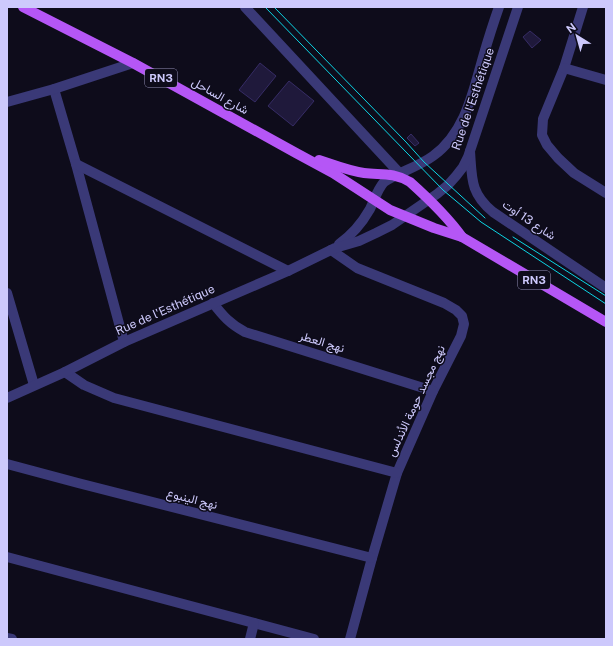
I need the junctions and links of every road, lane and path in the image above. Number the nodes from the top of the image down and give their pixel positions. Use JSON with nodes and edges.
{"nodes":[{"id":1,"x":23,"y":7,"type":"edge"},
{"id":2,"x":245,"y":7,"type":"edge"},
{"id":3,"x":499,"y":7,"type":"edge"},
{"id":4,"x":518,"y":7,"type":"edge"},
{"id":5,"x":583,"y":7,"type":"edge"},
{"id":6,"x":133,"y":63,"type":"junction"},
{"id":7,"x":564,"y":68,"type":"junction"},
{"id":8,"x":606,"y":80,"type":"edge"},
{"id":9,"x":54,"y":89,"type":"junction"},
{"id":10,"x":7,"y":102,"type":"edge"},
{"id":11,"x":470,"y":151,"type":"junction"},
{"id":12,"x":296,"y":153,"type":"junction"},
{"id":13,"x":76,"y":164,"type":"junction"},
{"id":14,"x":401,"y":176,"type":"junction"},
{"id":15,"x":606,"y":193,"type":"edge"},
{"id":16,"x":374,"y":200,"type":"junction"},
{"id":17,"x":430,"y":200,"type":"junction"},
{"id":18,"x":406,"y":217,"type":"junction"},
{"id":19,"x":462,"y":237,"type":"junction"},
{"id":20,"x":333,"y":249,"type":"junction"},
{"id":21,"x":288,"y":271,"type":"junction"},
{"id":22,"x":606,"y":288,"type":"edge"},
{"id":23,"x":7,"y":293,"type":"edge"},
{"id":24,"x":213,"y":303,"type":"junction"},
{"id":25,"x":606,"y":322,"type":"edge"},
{"id":26,"x":124,"y":342,"type":"junction"},
{"id":27,"x":65,"y":372,"type":"junction"},
{"id":28,"x":34,"y":385,"type":"junction"},
{"id":29,"x":433,"y":391,"type":"junction"},
{"id":30,"x":7,"y":398,"type":"edge"},
{"id":31,"x":7,"y":464,"type":"edge"},
{"id":32,"x":398,"y":473,"type":"junction"},
{"id":33,"x":7,"y":557,"type":"edge"},
{"id":34,"x":372,"y":558,"type":"junction"},
{"id":35,"x":254,"y":623,"type":"junction"},
{"id":36,"x":7,"y":638,"type":"edge"},
{"id":37,"x":12,"y":639,"type":"edge"},
{"id":38,"x":250,"y":639,"type":"edge"},
{"id":39,"x":314,"y":639,"type":"edge"},
{"id":40,"x":350,"y":639,"type":"edge"}],
"edges":[{"from":1,"to":6,"type":"main road","name":"شارع الساحل","number":"RN3"},
{"from":2,"to":14,"type":"street"},
{"from":3,"to":14,"type":"street","name":"Rue de l'Esthétique"},
{"from":4,"to":11,"type":"street","name":"Rue de l'Esthétique"},
{"from":5,"to":7,"type":"street"},
{"from":6,"to":9,"type":"street"},
{"from":6,"to":12,"type":"main road","name":"شارع الساحل","number":"RN3"},
{"from":7,"to":8,"type":"street"},
{"from":7,"to":15,"type":"street"},
{"from":9,"to":10,"type":"street"},
{"from":9,"to":13,"type":"street"},
{"from":11,"to":17,"type":"street","name":"Rue de l'Esthétique"},
{"from":11,"to":22,"type":"street","name":"شارع 13 أوت"},
{"from":12,"to":14,"type":"main road","name":"شارع الساحل","number":"RN3"},
{"from":12,"to":16,"type":"main road","name":"شارع الساحل","number":"RN3"},
{"from":13,"to":21,"type":"street"},
{"from":13,"to":26,"type":"street"},
{"from":14,"to":16,"type":"street","name":"Rue de l'Esthétique"},
{"from":14,"to":17,"type":"main road","number":"RN3"},
{"from":16,"to":18,"type":"main road","name":"شارع الساحل","number":"RN3"},
{"from":16,"to":20,"type":"street","name":"Rue de l'Esthétique"},
{"from":17,"to":18,"type":"street","name":"Rue de l'Esthétique"},
{"from":17,"to":19,"type":"main road","number":"RN3"},
{"from":18,"to":19,"type":"main road","number":"RN3"},
{"from":18,"to":20,"type":"street","name":"Rue de l'Esthétique"},
{"from":19,"to":25,"type":"main road","number":"RN3"},
{"from":20,"to":21,"type":"street","name":"Rue de l'Esthétique"},
{"from":20,"to":29,"type":"street","name":"نهج مجسد حومة الأندلس"},
{"from":21,"to":24,"type":"street","name":"Rue de l'Esthétique"},
{"from":23,"to":28,"type":"street"},
{"from":24,"to":26,"type":"street","name":"Rue de l'Esthétique"},
{"from":24,"to":29,"type":"street","name":"نهج العطر"},
{"from":26,"to":27,"type":"street","name":"Rue de l'Esthétique"},
{"from":27,"to":28,"type":"street","name":"Rue de l'Esthétique"},
{"from":27,"to":32,"type":"street"},
{"from":28,"to":30,"type":"street","name":"Rue de l'Esthétique"},
{"from":29,"to":32,"type":"street","name":"نهج مجسد حومة الأندلس"},
{"from":31,"to":34,"type":"street","name":"نهج الينبوع"},
{"from":32,"to":34,"type":"street","name":"نهج مجسد حومة الأندلس"},
{"from":33,"to":35,"type":"street"},
{"from":34,"to":40,"type":"street","name":"نهج مجسد حومة الأندلس"},
{"from":35,"to":38,"type":"street"},
{"from":35,"to":39,"type":"street"},
{"from":36,"to":37,"type":"street"}]}
